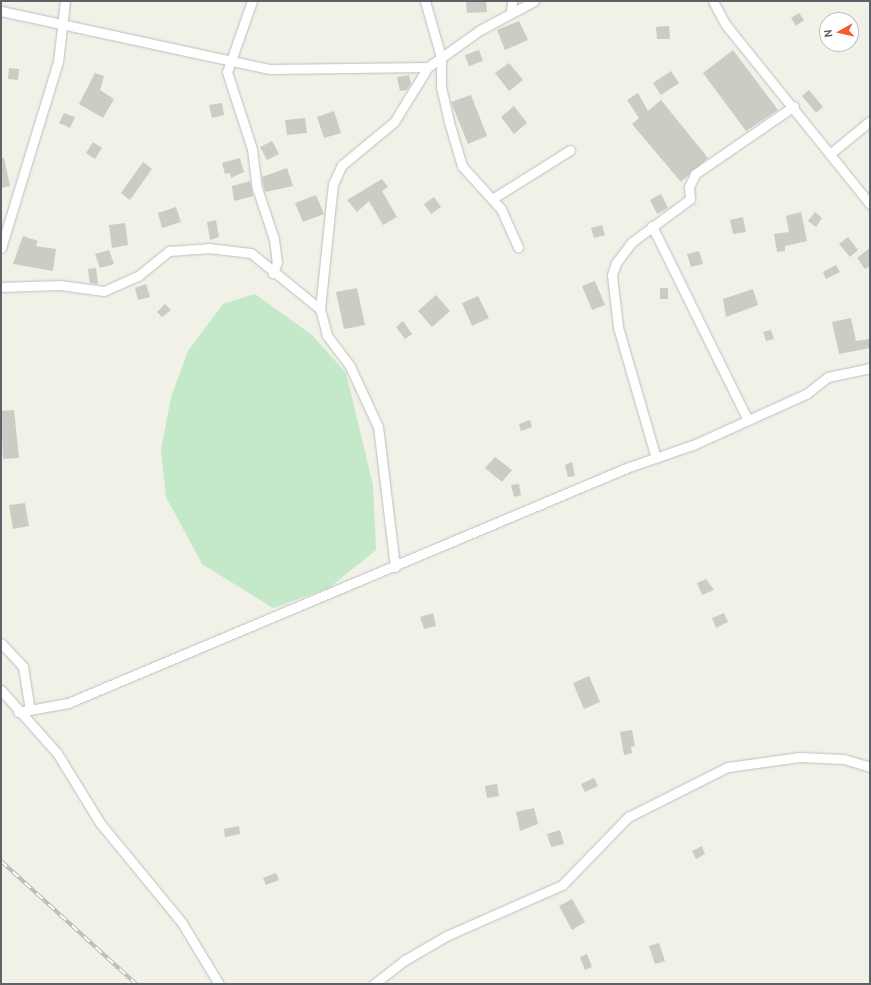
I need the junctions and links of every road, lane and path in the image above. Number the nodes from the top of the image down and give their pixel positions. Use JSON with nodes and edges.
{"nodes":[{"id":1,"x":65,"y":1,"type":"edge"},
{"id":2,"x":252,"y":1,"type":"edge"},
{"id":3,"x":425,"y":1,"type":"edge"},
{"id":4,"x":512,"y":1,"type":"edge"},
{"id":5,"x":534,"y":1,"type":"edge"},
{"id":6,"x":713,"y":1,"type":"edge"},
{"id":7,"x":1,"y":11,"type":"edge"},
{"id":8,"x":511,"y":12,"type":"junction"},
{"id":9,"x":62,"y":23,"type":"junction"},
{"id":10,"x":441,"y":57,"type":"junction"},
{"id":11,"x":229,"y":62,"type":"junction"},
{"id":12,"x":428,"y":67,"type":"junction"},
{"id":13,"x":794,"y":106,"type":"junction"},
{"id":14,"x":870,"y":121,"type":"edge"},
{"id":15,"x":570,"y":150,"type":"dead end"},
{"id":16,"x":831,"y":153,"type":"junction"},
{"id":17,"x":492,"y":199,"type":"junction"},
{"id":18,"x":870,"y":204,"type":"edge"},
{"id":19,"x":652,"y":226,"type":"junction"},
{"id":20,"x":518,"y":247,"type":"dead end"},
{"id":21,"x":1,"y":248,"type":"edge"},
{"id":22,"x":273,"y":273,"type":"junction"},
{"id":23,"x":1,"y":287,"type":"edge"},
{"id":24,"x":320,"y":309,"type":"junction"},
{"id":25,"x":870,"y":368,"type":"edge"},
{"id":26,"x":748,"y":420,"type":"junction"},
{"id":27,"x":656,"y":458,"type":"junction"},
{"id":28,"x":395,"y":567,"type":"junction"},
{"id":29,"x":1,"y":643,"type":"edge"},
{"id":30,"x":1,"y":690,"type":"edge"},
{"id":31,"x":30,"y":710,"type":"junction"},
{"id":32,"x":18,"y":712,"type":"junction"},
{"id":33,"x":870,"y":767,"type":"edge"},
{"id":34,"x":219,"y":984,"type":"edge"},
{"id":35,"x":374,"y":984,"type":"edge"}],
"edges":[{"from":1,"to":9,"type":"street"},
{"from":2,"to":11,"type":"street"},
{"from":3,"to":10,"type":"street"},
{"from":4,"to":8,"type":"street"},
{"from":5,"to":8,"type":"street"},
{"from":6,"to":13,"type":"street"},
{"from":7,"to":9,"type":"street"},
{"from":8,"to":10,"type":"street"},
{"from":9,"to":11,"type":"street"},
{"from":9,"to":21,"type":"street"},
{"from":10,"to":12,"type":"street"},
{"from":10,"to":17,"type":"street"},
{"from":11,"to":12,"type":"street"},
{"from":11,"to":22,"type":"street"},
{"from":12,"to":24,"type":"street"},
{"from":13,"to":16,"type":"street"},
{"from":13,"to":19,"type":"street"},
{"from":14,"to":16,"type":"street"},
{"from":15,"to":17,"type":"street"},
{"from":16,"to":18,"type":"street"},
{"from":17,"to":20,"type":"street"},
{"from":19,"to":26,"type":"street"},
{"from":19,"to":27,"type":"street"},
{"from":22,"to":23,"type":"street"},
{"from":22,"to":24,"type":"street"},
{"from":24,"to":28,"type":"street"},
{"from":25,"to":26,"type":"street"},
{"from":26,"to":27,"type":"street"},
{"from":27,"to":28,"type":"street"},
{"from":28,"to":31,"type":"street"},
{"from":29,"to":31,"type":"street"},
{"from":30,"to":32,"type":"street"},
{"from":31,"to":32,"type":"street"},
{"from":32,"to":34,"type":"street"},
{"from":33,"to":35,"type":"street"}]}
